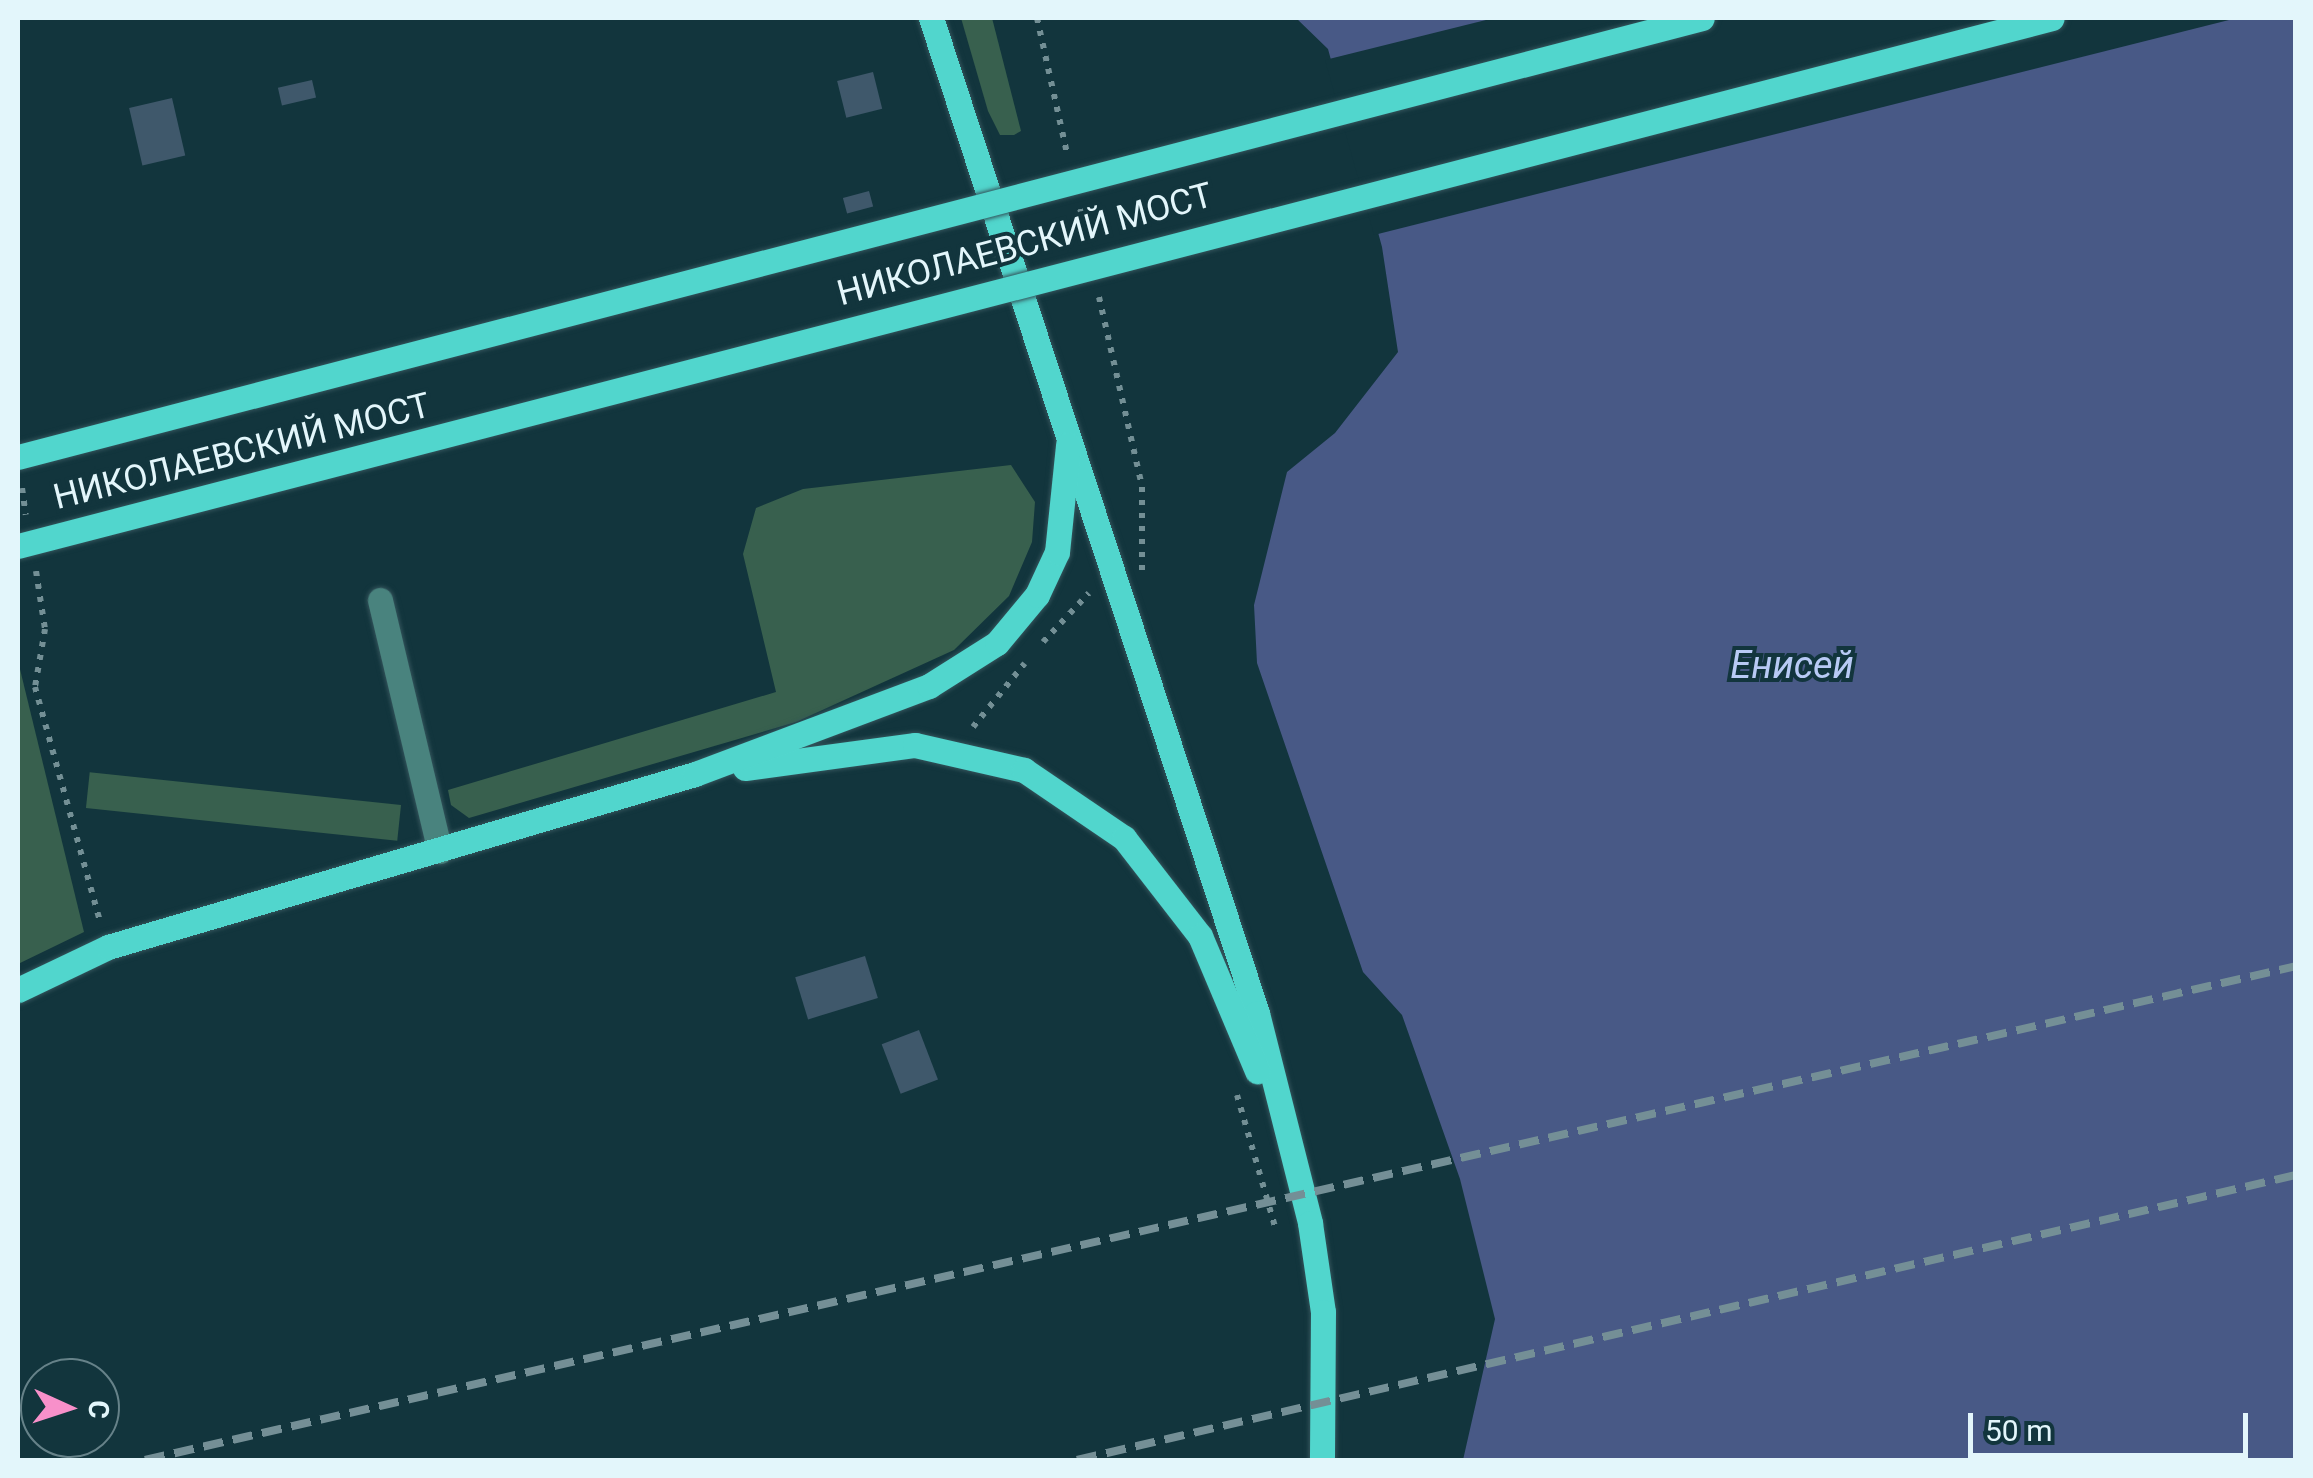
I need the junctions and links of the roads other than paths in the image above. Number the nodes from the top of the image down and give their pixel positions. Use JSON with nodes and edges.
{"nodes":[{"id":1,"x":931,"y":18,"type":"edge"},
{"id":2,"x":1702,"y":18,"type":"edge"},
{"id":3,"x":2052,"y":18,"type":"edge"},
{"id":4,"x":1069,"y":434,"type":"junction"},
{"id":5,"x":18,"y":457,"type":"edge"},
{"id":6,"x":18,"y":546,"type":"edge"},
{"id":7,"x":380,"y":600,"type":"dead end"},
{"id":8,"x":696,"y":774,"type":"junction"},
{"id":9,"x":440,"y":851,"type":"junction"},
{"id":10,"x":18,"y":990,"type":"edge"},
{"id":11,"x":1282,"y":1130,"type":"junction"},
{"id":12,"x":1322,"y":1460,"type":"edge"}],
"edges":[{"from":1,"to":4,"type":"main road"},
{"from":2,"to":5,"type":"main road","name":"НИКОЛАЕВСКИЙ МОСТ","bridge":true},
{"from":3,"to":6,"type":"main road","name":"НИКОЛАЕВСКИЙ МОСТ","bridge":true},
{"from":4,"to":8,"type":"main road"},
{"from":4,"to":11,"type":"main road"},
{"from":7,"to":9,"type":"lane"},
{"from":8,"to":9,"type":"main road"},
{"from":8,"to":11,"type":"main road"},
{"from":9,"to":10,"type":"main road"},
{"from":11,"to":12,"type":"main road"}]}
